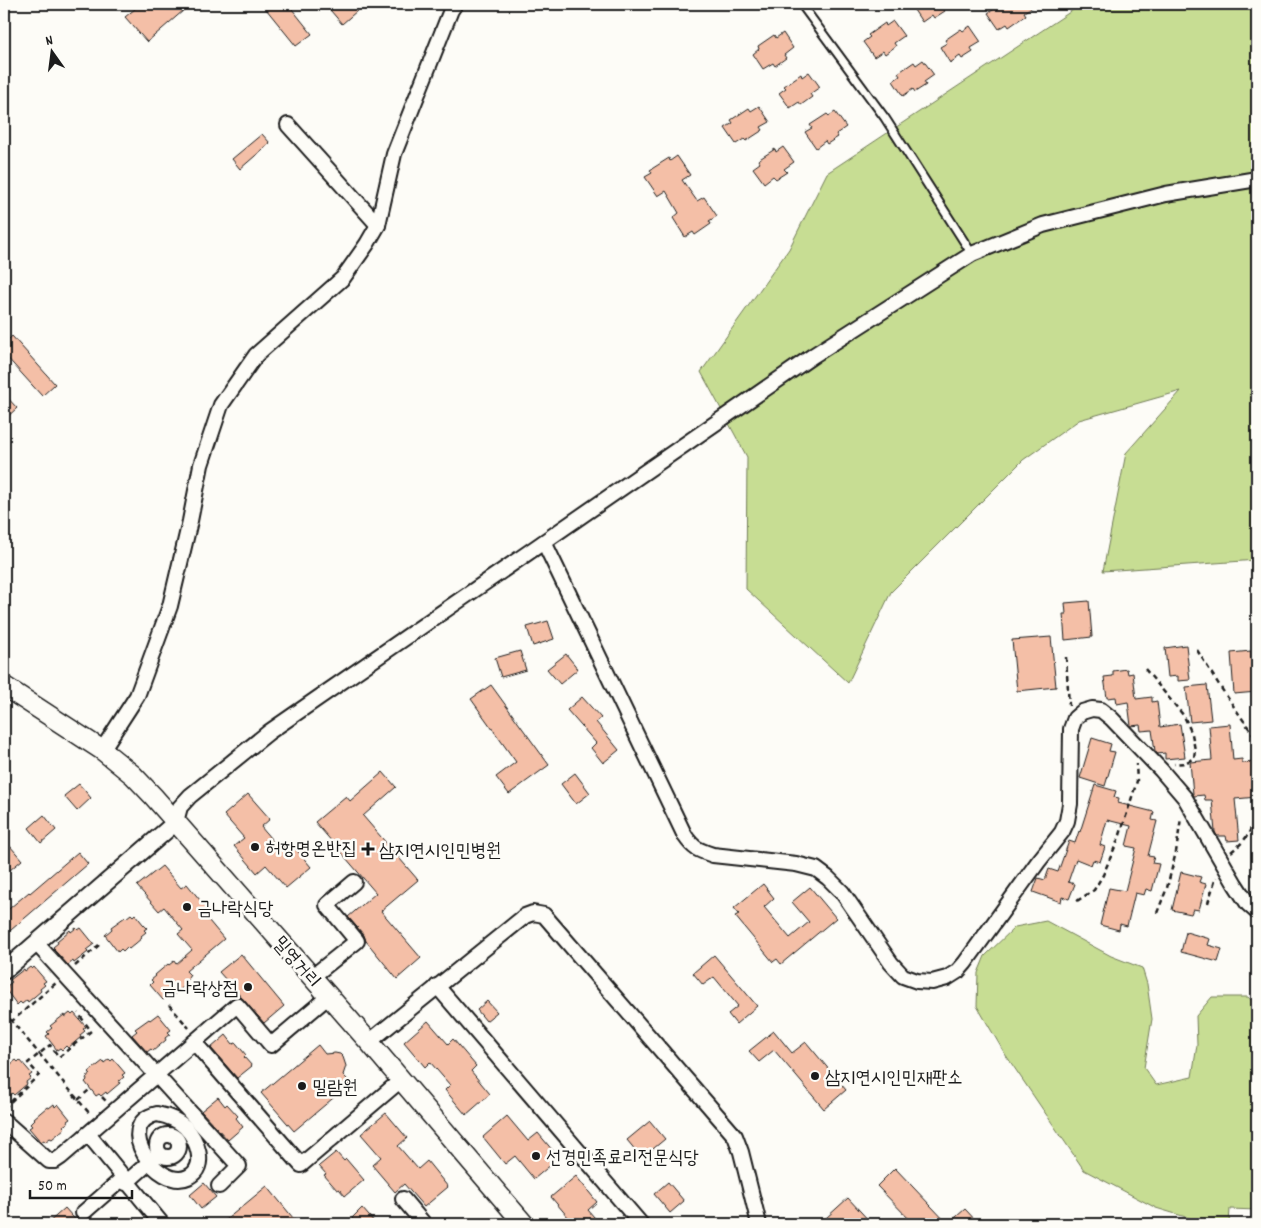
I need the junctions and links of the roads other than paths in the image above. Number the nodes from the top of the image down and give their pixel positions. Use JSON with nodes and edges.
{"nodes":[{"id":1,"x":455,"y":4,"type":"edge"},
{"id":2,"x":801,"y":4,"type":"edge"},
{"id":3,"x":288,"y":125,"type":"dead end"},
{"id":4,"x":1257,"y":179,"type":"edge"},
{"id":5,"x":378,"y":225,"type":"junction"},
{"id":6,"x":972,"y":254,"type":"junction"},
{"id":7,"x":544,"y":542,"type":"junction"},
{"id":8,"x":4,"y":686,"type":"edge"},
{"id":9,"x":102,"y":750,"type":"junction"},
{"id":10,"x":176,"y":822,"type":"junction"},
{"id":11,"x":354,"y":882,"type":"dead end"},
{"id":12,"x":1257,"y":912,"type":"edge"},
{"id":13,"x":36,"y":943,"type":"junction"},
{"id":14,"x":4,"y":971,"type":"edge"},
{"id":15,"x":312,"y":977,"type":"junction"},
{"id":16,"x":438,"y":986,"type":"junction"},
{"id":17,"x":329,"y":996,"type":"junction"},
{"id":18,"x":196,"y":1040,"type":"junction"},
{"id":19,"x":369,"y":1042,"type":"junction"},
{"id":20,"x":156,"y":1074,"type":"junction"},
{"id":21,"x":401,"y":1080,"type":"junction"},
{"id":22,"x":4,"y":1121,"type":"edge"},
{"id":23,"x":192,"y":1124,"type":"junction"},
{"id":24,"x":88,"y":1134,"type":"junction"},
{"id":25,"x":154,"y":1158,"type":"junction"},
{"id":26,"x":124,"y":1180,"type":"junction"},
{"id":27,"x":219,"y":1186,"type":"dead end"},
{"id":28,"x":403,"y":1199,"type":"dead end"},
{"id":29,"x":83,"y":1213,"type":"dead end"},
{"id":30,"x":162,"y":1224,"type":"edge"},
{"id":31,"x":424,"y":1224,"type":"edge"},
{"id":32,"x":524,"y":1224,"type":"edge"},
{"id":33,"x":641,"y":1224,"type":"edge"},
{"id":34,"x":759,"y":1224,"type":"edge"}],
"edges":[{"from":1,"to":5,"type":"street"},
{"from":2,"to":6,"type":"lane"},
{"from":3,"to":5,"type":"street"},
{"from":4,"to":6,"type":"street"},
{"from":5,"to":9,"type":"street"},
{"from":6,"to":7,"type":"street"},
{"from":7,"to":10,"type":"street"},
{"from":7,"to":12,"type":"street"},
{"from":8,"to":9,"type":"main road","name":"밀영거리"},
{"from":9,"to":10,"type":"main road","name":"밀영거리"},
{"from":10,"to":13,"type":"street"},
{"from":10,"to":15,"type":"main road","name":"밀영거리"},
{"from":11,"to":15,"type":"street"},
{"from":13,"to":14,"type":"street"},
{"from":13,"to":20,"type":"street"},
{"from":15,"to":17,"type":"main road","name":"밀영거리"},
{"from":16,"to":19,"type":"street"},
{"from":16,"to":33,"type":"street"},
{"from":16,"to":34,"type":"street"},
{"from":17,"to":18,"type":"street"},
{"from":17,"to":19,"type":"main road","name":"밀영거리"},
{"from":18,"to":20,"type":"street"},
{"from":18,"to":21,"type":"street"},
{"from":19,"to":21,"type":"main road","name":"밀영거리"},
{"from":20,"to":23,"type":"street"},
{"from":20,"to":24,"type":"street"},
{"from":21,"to":32,"type":"main road","name":"밀영거리"},
{"from":22,"to":24,"type":"street"},
{"from":23,"to":25,"type":"street"},
{"from":23,"to":25,"type":"street"},
{"from":23,"to":25,"type":"street"},
{"from":23,"to":27,"type":"street"},
{"from":24,"to":26,"type":"street"},
{"from":25,"to":26,"type":"street"},
{"from":26,"to":29,"type":"street"},
{"from":26,"to":30,"type":"street"},
{"from":28,"to":31,"type":"street"}]}
